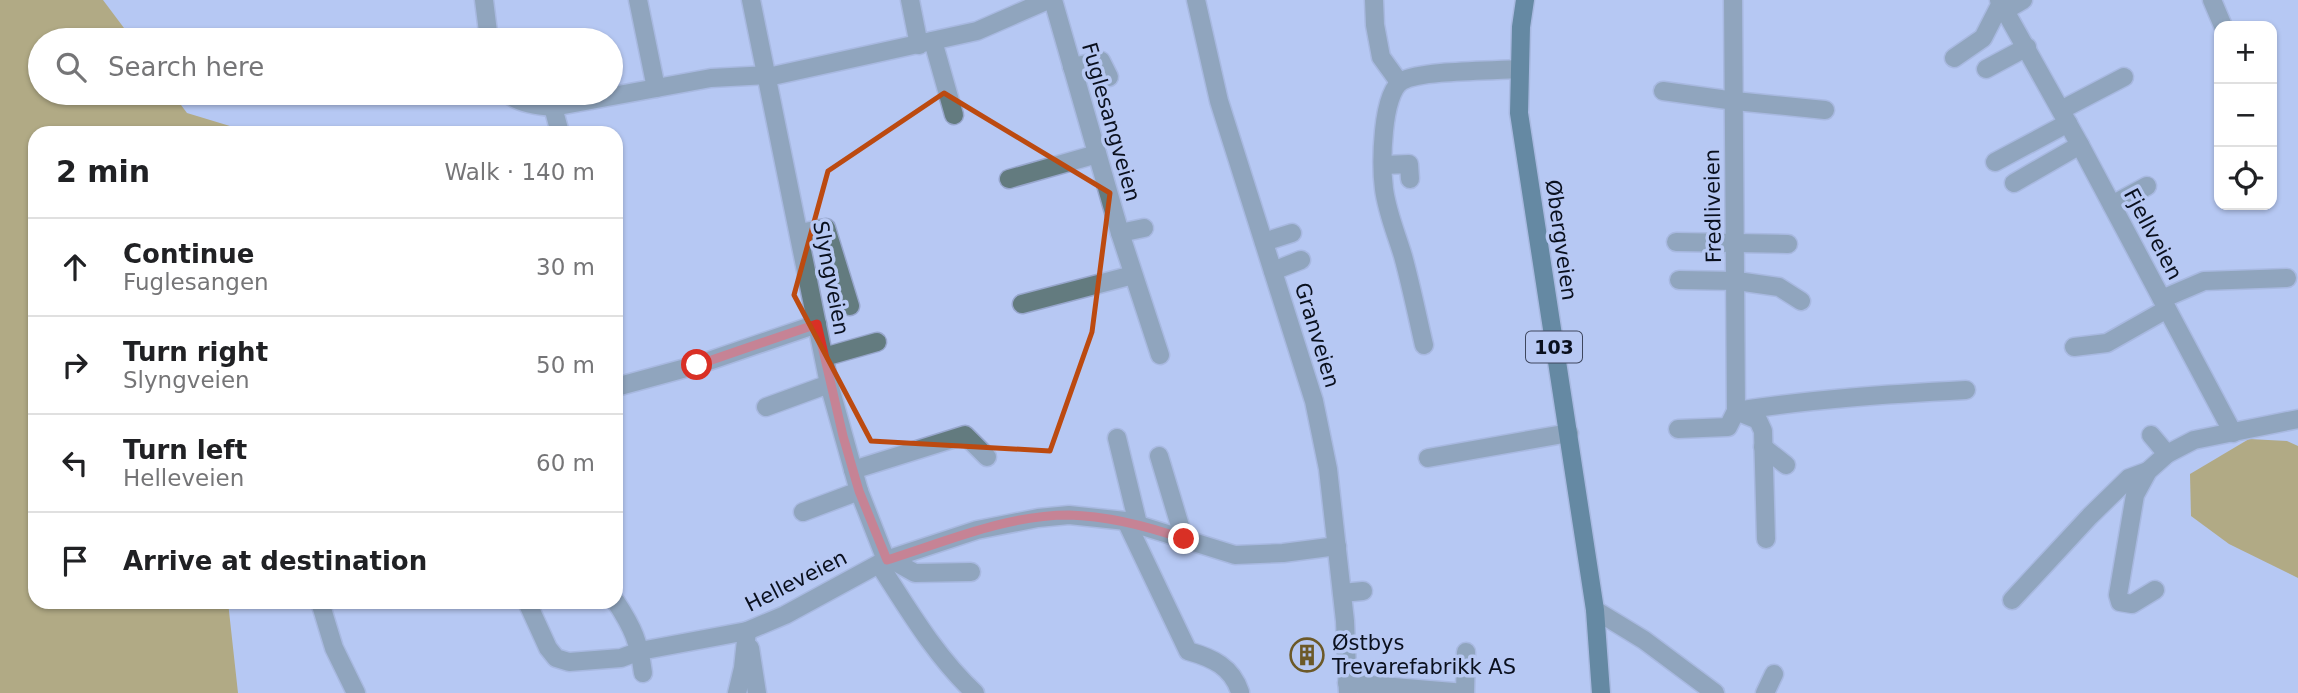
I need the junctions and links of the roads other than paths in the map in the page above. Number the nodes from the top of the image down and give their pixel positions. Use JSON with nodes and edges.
{"nodes":[{"id":1,"x":484,"y":0,"type":"edge"},
{"id":2,"x":638,"y":0,"type":"edge"},
{"id":3,"x":751,"y":0,"type":"edge"},
{"id":4,"x":910,"y":0,"type":"edge"},
{"id":5,"x":1051,"y":0,"type":"edge"},
{"id":6,"x":1196,"y":0,"type":"edge"},
{"id":7,"x":1374,"y":0,"type":"edge"},
{"id":8,"x":1525,"y":0,"type":"edge"},
{"id":9,"x":1733,"y":0,"type":"edge"},
{"id":10,"x":2023,"y":0,"type":"edge"},
{"id":11,"x":2212,"y":0,"type":"edge"},
{"id":12,"x":2002,"y":5,"type":"edge"},
{"id":13,"x":2221,"y":21,"type":"edge"},
{"id":14,"x":488,"y":28,"type":"edge"},
{"id":15,"x":926,"y":43,"type":"junction"},
{"id":16,"x":2027,"y":47,"type":"junction"},
{"id":17,"x":1954,"y":58,"type":"dead end"},
{"id":18,"x":1072,"y":67,"type":"junction"},
{"id":19,"x":1519,"y":69,"type":"junction"},
{"id":20,"x":1986,"y":69,"type":"dead end"},
{"id":21,"x":767,"y":76,"type":"junction"},
{"id":22,"x":2124,"y":77,"type":"dead end"},
{"id":23,"x":1109,"y":78,"type":"dead end"},
{"id":24,"x":1399,"y":82,"type":"junction"},
{"id":25,"x":656,"y":88,"type":"junction"},
{"id":26,"x":1663,"y":90,"type":"dead end"},
{"id":27,"x":623,"y":94,"type":"edge"},
{"id":28,"x":1735,"y":102,"type":"junction"},
{"id":29,"x":535,"y":105,"type":"edge"},
{"id":30,"x":564,"y":105,"type":"edge"},
{"id":31,"x":553,"y":107,"type":"junction"},
{"id":32,"x":1825,"y":110,"type":"dead end"},
{"id":33,"x":954,"y":116,"type":"dead end"},
{"id":34,"x":2064,"y":116,"type":"junction"},
{"id":35,"x":558,"y":126,"type":"edge"},
{"id":36,"x":2080,"y":145,"type":"junction"},
{"id":37,"x":1097,"y":154,"type":"junction"},
{"id":38,"x":1995,"y":162,"type":"dead end"},
{"id":39,"x":1384,"y":165,"type":"junction"},
{"id":40,"x":1009,"y":179,"type":"dead end"},
{"id":41,"x":1410,"y":179,"type":"dead end"},
{"id":42,"x":2014,"y":183,"type":"dead end"},
{"id":43,"x":2147,"y":186,"type":"dead end"},
{"id":44,"x":2112,"y":205,"type":"junction"},
{"id":45,"x":1144,"y":228,"type":"dead end"},
{"id":46,"x":799,"y":233,"type":"junction"},
{"id":47,"x":1119,"y":233,"type":"junction"},
{"id":48,"x":1292,"y":233,"type":"dead end"},
{"id":49,"x":1676,"y":242,"type":"dead end"},
{"id":50,"x":1736,"y":242,"type":"junction"},
{"id":51,"x":1264,"y":243,"type":"junction"},
{"id":52,"x":1788,"y":244,"type":"dead end"},
{"id":53,"x":1301,"y":260,"type":"dead end"},
{"id":54,"x":1273,"y":271,"type":"junction"},
{"id":55,"x":1133,"y":275,"type":"junction"},
{"id":56,"x":2287,"y":278,"type":"dead end"},
{"id":57,"x":1679,"y":280,"type":"dead end"},
{"id":58,"x":1737,"y":281,"type":"junction"},
{"id":59,"x":1801,"y":301,"type":"dead end"},
{"id":60,"x":1022,"y":304,"type":"dead end"},
{"id":61,"x":2165,"y":304,"type":"junction"},
{"id":62,"x":850,"y":306,"type":"dead end"},
{"id":63,"x":817,"y":324,"type":"junction"},
{"id":64,"x":877,"y":342,"type":"dead end"},
{"id":65,"x":1424,"y":345,"type":"dead end"},
{"id":66,"x":2074,"y":347,"type":"dead end"},
{"id":67,"x":1160,"y":355,"type":"dead end"},
{"id":68,"x":824,"y":357,"type":"junction"},
{"id":69,"x":829,"y":384,"type":"junction"},
{"id":70,"x":623,"y":385,"type":"edge"},
{"id":71,"x":1966,"y":390,"type":"dead end"},
{"id":72,"x":766,"y":408,"type":"dead end"},
{"id":73,"x":1736,"y":411,"type":"junction"},
{"id":74,"x":2298,"y":419,"type":"edge"},
{"id":75,"x":1678,"y":429,"type":"dead end"},
{"id":76,"x":1569,"y":433,"type":"junction"},
{"id":77,"x":2234,"y":433,"type":"junction"},
{"id":78,"x":2151,"y":435,"type":"dead end"},
{"id":79,"x":1117,"y":438,"type":"dead end"},
{"id":80,"x":1763,"y":447,"type":"junction"},
{"id":81,"x":2167,"y":454,"type":"junction"},
{"id":82,"x":1159,"y":456,"type":"dead end"},
{"id":83,"x":987,"y":457,"type":"dead end"},
{"id":84,"x":1429,"y":458,"type":"dead end"},
{"id":85,"x":1786,"y":465,"type":"dead end"},
{"id":86,"x":853,"y":470,"type":"junction"},
{"id":87,"x":2148,"y":471,"type":"junction"},
{"id":88,"x":859,"y":491,"type":"junction"},
{"id":89,"x":803,"y":512,"type":"dead end"},
{"id":90,"x":1132,"y":523,"type":"junction"},
{"id":91,"x":1184,"y":539,"type":"junction"},
{"id":92,"x":1766,"y":539,"type":"dead end"},
{"id":93,"x":1336,"y":546,"type":"junction"},
{"id":94,"x":885,"y":561,"type":"junction"},
{"id":95,"x":971,"y":572,"type":"dead end"},
{"id":96,"x":2155,"y":590,"type":"dead end"},
{"id":97,"x":1363,"y":591,"type":"dead end"},
{"id":98,"x":1342,"y":593,"type":"junction"},
{"id":99,"x":2012,"y":600,"type":"dead end"},
{"id":100,"x":322,"y":609,"type":"edge"},
{"id":101,"x":530,"y":609,"type":"edge"},
{"id":102,"x":620,"y":609,"type":"edge"},
{"id":103,"x":1595,"y":610,"type":"junction"},
{"id":104,"x":747,"y":631,"type":"junction"},
{"id":105,"x":640,"y":651,"type":"junction"},
{"id":106,"x":1466,"y":652,"type":"dead end"},
{"id":107,"x":643,"y":673,"type":"dead end"},
{"id":108,"x":1774,"y":674,"type":"dead end"},
{"id":109,"x":756,"y":684,"type":"edge"},
{"id":110,"x":1348,"y":688,"type":"edge"},
{"id":111,"x":1240,"y":692,"type":"edge"},
{"id":112,"x":356,"y":693,"type":"edge"},
{"id":113,"x":737,"y":693,"type":"edge"},
{"id":114,"x":765,"y":693,"type":"edge"},
{"id":115,"x":975,"y":693,"type":"edge"},
{"id":116,"x":1601,"y":693,"type":"edge"},
{"id":117,"x":1715,"y":693,"type":"edge"},
{"id":118,"x":1765,"y":693,"type":"edge"}],
"edges":[{"from":1,"to":14,"type":"street"},
{"from":2,"to":25,"type":"street"},
{"from":3,"to":21,"type":"street","name":"Slyngveien"},
{"from":4,"to":15,"type":"street"},
{"from":5,"to":15,"type":"street","name":"Fuglesangveien"},
{"from":5,"to":18,"type":"street","name":"Fuglesangveien"},
{"from":6,"to":51,"type":"street","name":"Granveien"},
{"from":7,"to":24,"type":"street"},
{"from":8,"to":19,"type":"main road","name":"Øbergveien","number":"103"},
{"from":9,"to":28,"type":"street","name":"Fredliveien"},
{"from":10,"to":12,"type":"street"},
{"from":11,"to":13,"type":"street"},
{"from":12,"to":16,"type":"street","name":"Fjellveien"},
{"from":12,"to":17,"type":"street"},
{"from":15,"to":21,"type":"street","name":"Fuglesangveien"},
{"from":15,"to":33,"type":"street"},
{"from":16,"to":20,"type":"street"},
{"from":16,"to":34,"type":"street","name":"Fjellveien"},
{"from":18,"to":23,"type":"street"},
{"from":18,"to":37,"type":"street","name":"Fuglesangveien"},
{"from":19,"to":24,"type":"street"},
{"from":19,"to":76,"type":"main road","name":"Øbergveien","number":"103"},
{"from":21,"to":25,"type":"street","name":"Fuglesangveien"},
{"from":21,"to":46,"type":"street","name":"Slyngveien"},
{"from":22,"to":34,"type":"street"},
{"from":24,"to":39,"type":"street"},
{"from":25,"to":27,"type":"street","name":"Fuglesangveien"},
{"from":26,"to":28,"type":"street"},
{"from":28,"to":32,"type":"street"},
{"from":28,"to":50,"type":"street","name":"Fredliveien"},
{"from":29,"to":31,"type":"street"},
{"from":30,"to":31,"type":"street","name":"Fuglesangveien"},
{"from":31,"to":35,"type":"street"},
{"from":34,"to":36,"type":"street","name":"Fjellveien"},
{"from":34,"to":38,"type":"street"},
{"from":36,"to":42,"type":"street"},
{"from":36,"to":44,"type":"street","name":"Fjellveien"},
{"from":37,"to":40,"type":"street"},
{"from":37,"to":47,"type":"street","name":"Fuglesangveien"},
{"from":39,"to":41,"type":"street"},
{"from":39,"to":65,"type":"street"},
{"from":43,"to":44,"type":"street"},
{"from":44,"to":61,"type":"street","name":"Fjellveien"},
{"from":45,"to":47,"type":"street"},
{"from":46,"to":62,"type":"street"},
{"from":46,"to":63,"type":"street","name":"Slyngveien"},
{"from":47,"to":55,"type":"street","name":"Fuglesangveien"},
{"from":48,"to":51,"type":"street"},
{"from":49,"to":50,"type":"street"},
{"from":50,"to":52,"type":"street"},
{"from":50,"to":58,"type":"street","name":"Fredliveien"},
{"from":51,"to":54,"type":"street","name":"Granveien"},
{"from":53,"to":54,"type":"street"},
{"from":54,"to":93,"type":"street","name":"Granveien"},
{"from":55,"to":60,"type":"street"},
{"from":55,"to":67,"type":"street","name":"Fuglesangveien"},
{"from":56,"to":61,"type":"street"},
{"from":57,"to":58,"type":"street"},
{"from":58,"to":59,"type":"street"},
{"from":58,"to":73,"type":"street","name":"Fredliveien"},
{"from":61,"to":66,"type":"street"},
{"from":61,"to":77,"type":"street","name":"Fjellveien"},
{"from":63,"to":68,"type":"street","name":"Slyngveien"},
{"from":63,"to":70,"type":"street"},
{"from":64,"to":68,"type":"street"},
{"from":68,"to":69,"type":"street","name":"Slyngveien"},
{"from":69,"to":72,"type":"street"},
{"from":69,"to":86,"type":"street","name":"Slyngveien"},
{"from":71,"to":73,"type":"street"},
{"from":73,"to":75,"type":"street"},
{"from":73,"to":80,"type":"street"},
{"from":74,"to":77,"type":"street"},
{"from":76,"to":84,"type":"street"},
{"from":76,"to":103,"type":"main road","name":"Øbergveien","number":"103"},
{"from":77,"to":81,"type":"street"},
{"from":78,"to":81,"type":"street"},
{"from":79,"to":90,"type":"street"},
{"from":80,"to":85,"type":"street"},
{"from":80,"to":92,"type":"street"},
{"from":81,"to":87,"type":"street"},
{"from":82,"to":91,"type":"street"},
{"from":83,"to":86,"type":"street"},
{"from":86,"to":88,"type":"street","name":"Slyngveien"},
{"from":87,"to":96,"type":"street"},
{"from":87,"to":99,"type":"street"},
{"from":88,"to":89,"type":"street"},
{"from":88,"to":94,"type":"street","name":"Slyngveien"},
{"from":90,"to":91,"type":"street","name":"Helleveien"},
{"from":90,"to":94,"type":"street","name":"Helleveien"},
{"from":90,"to":111,"type":"street"},
{"from":91,"to":93,"type":"street","name":"Helleveien"},
{"from":93,"to":98,"type":"street","name":"Granveien"},
{"from":94,"to":95,"type":"street"},
{"from":94,"to":104,"type":"street","name":"Helleveien"},
{"from":94,"to":115,"type":"street","name":"Slyngveien"},
{"from":97,"to":98,"type":"street"},
{"from":98,"to":110,"type":"street","name":"Granveien"},
{"from":100,"to":112,"type":"street"},
{"from":101,"to":105,"type":"street","name":"Helleveien"},
{"from":102,"to":105,"type":"street"},
{"from":103,"to":116,"type":"main road","name":"Øbergveien","number":"103"},
{"from":103,"to":117,"type":"street"},
{"from":104,"to":105,"type":"street","name":"Helleveien"},
{"from":104,"to":109,"type":"street"},
{"from":104,"to":113,"type":"street"},
{"from":105,"to":107,"type":"street"},
{"from":106,"to":110,"type":"street"},
{"from":108,"to":118,"type":"street"},
{"from":109,"to":114,"type":"street"}]}
